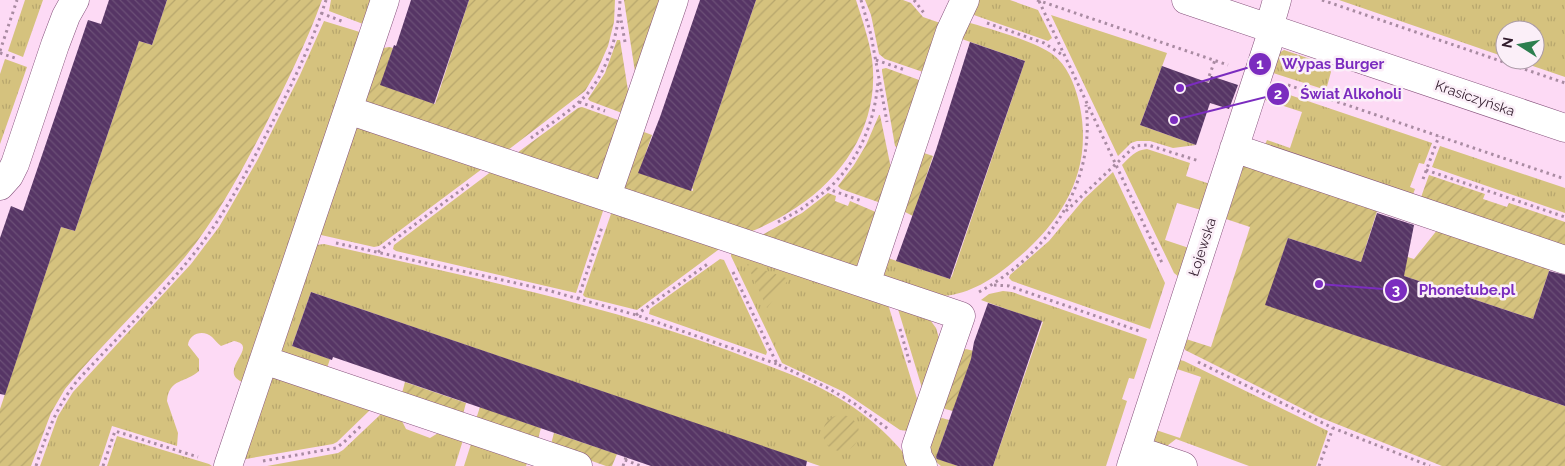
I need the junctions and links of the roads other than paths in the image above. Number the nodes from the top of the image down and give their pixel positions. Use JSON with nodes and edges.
{"nodes":[{"id":1,"x":75,"y":0,"type":"edge"},
{"id":2,"x":385,"y":0,"type":"edge"},
{"id":3,"x":674,"y":0,"type":"edge"},
{"id":4,"x":1186,"y":0,"type":"edge"},
{"id":5,"x":1277,"y":0,"type":"edge"},
{"id":6,"x":962,"y":7,"type":"edge"},
{"id":7,"x":1271,"y":28,"type":"junction"},
{"id":8,"x":351,"y":102,"type":"junction"},
{"id":9,"x":1565,"y":128,"type":"edge"},
{"id":10,"x":1231,"y":159,"type":"junction"},
{"id":11,"x":0,"y":186,"type":"edge"},
{"id":12,"x":610,"y":197,"type":"junction"},
{"id":13,"x":1565,"y":260,"type":"edge"},
{"id":14,"x":877,"y":287,"type":"junction"},
{"id":15,"x":264,"y":360,"type":"junction"},
{"id":16,"x":920,"y":456,"type":"edge"},
{"id":17,"x":1134,"y":458,"type":"edge"},
{"id":18,"x":229,"y":463,"type":"edge"},
{"id":19,"x":578,"y":466,"type":"edge"},
{"id":20,"x":1183,"y":466,"type":"edge"}],
"edges":[{"from":1,"to":11,"type":"street"},
{"from":2,"to":8,"type":"street"},
{"from":3,"to":12,"type":"street"},
{"from":4,"to":7,"type":"street","name":"Krasiczyńska"},
{"from":5,"to":7,"type":"street","name":"Łojewska"},
{"from":6,"to":14,"type":"street"},
{"from":7,"to":9,"type":"street","name":"Krasiczyńska"},
{"from":7,"to":10,"type":"street","name":"Łojewska"},
{"from":8,"to":12,"type":"street"},
{"from":8,"to":15,"type":"street"},
{"from":10,"to":13,"type":"street"},
{"from":10,"to":17,"type":"street","name":"Łojewska"},
{"from":12,"to":14,"type":"street"},
{"from":14,"to":16,"type":"street"},
{"from":15,"to":18,"type":"street"},
{"from":15,"to":19,"type":"street"},
{"from":17,"to":20,"type":"street"}]}
